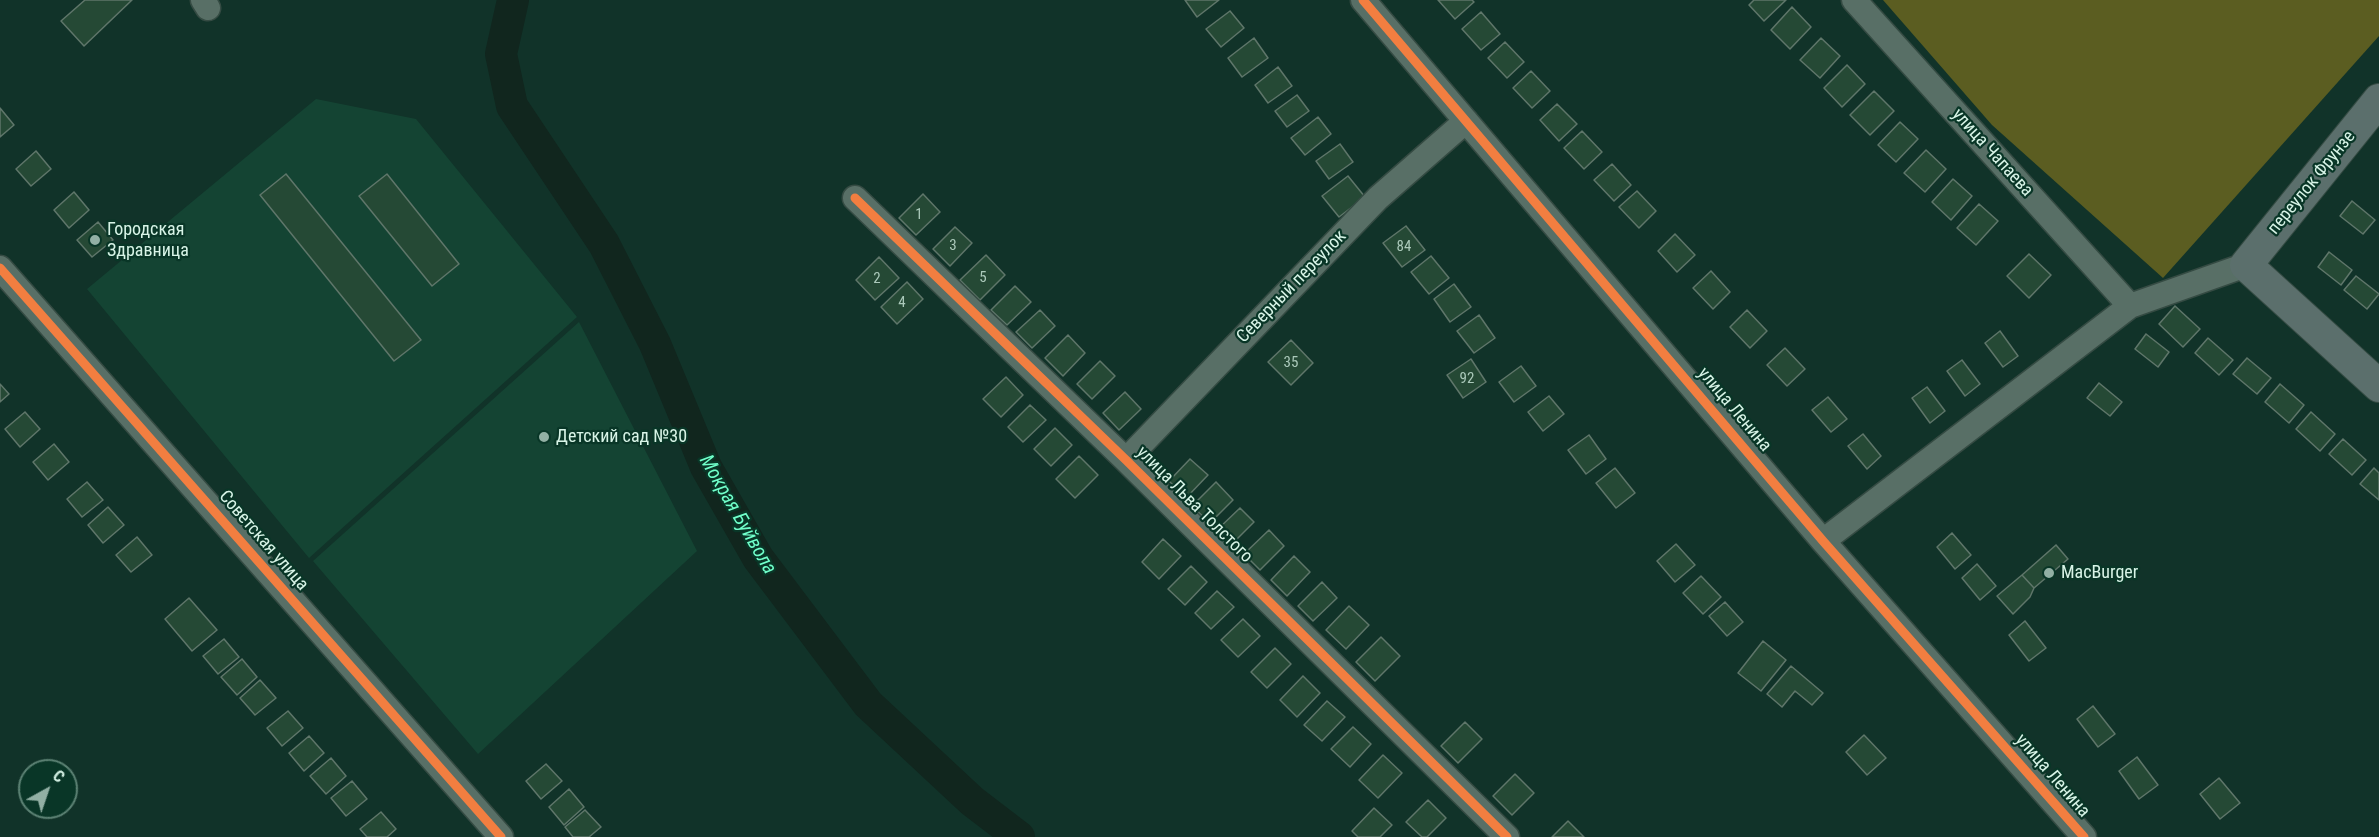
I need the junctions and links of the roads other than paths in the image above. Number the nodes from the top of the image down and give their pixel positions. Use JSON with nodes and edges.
{"nodes":[{"id":1,"x":1363,"y":0,"type":"edge"},
{"id":2,"x":1854,"y":0,"type":"edge"},
{"id":3,"x":2379,"y":100,"type":"edge"},
{"id":4,"x":1466,"y":121,"type":"junction"},
{"id":5,"x":855,"y":198,"type":"dead end"},
{"id":6,"x":2246,"y":266,"type":"junction"},
{"id":7,"x":0,"y":268,"type":"edge"},
{"id":8,"x":2130,"y":306,"type":"junction"},
{"id":9,"x":2379,"y":386,"type":"edge"},
{"id":10,"x":1125,"y":460,"type":"junction"},
{"id":11,"x":1823,"y":541,"type":"junction"},
{"id":12,"x":501,"y":837,"type":"edge"},
{"id":13,"x":1507,"y":837,"type":"edge"},
{"id":14,"x":2084,"y":837,"type":"edge"}],
"edges":[{"from":1,"to":4,"type":"street","name":"улица Ленина"},
{"from":2,"to":8,"type":"street","name":"улица Чапаева"},
{"from":3,"to":6,"type":"main road","name":"переулок Фрунзе"},
{"from":4,"to":10,"type":"street","name":"Северный переулок"},
{"from":4,"to":11,"type":"street","name":"улица Ленина"},
{"from":5,"to":10,"type":"street","name":"улица Льва Толстого"},
{"from":6,"to":8,"type":"street"},
{"from":6,"to":9,"type":"main road"},
{"from":7,"to":12,"type":"street","name":"Советская улица"},
{"from":8,"to":11,"type":"street"},
{"from":10,"to":13,"type":"street","name":"улица Льва Толстого"},
{"from":11,"to":14,"type":"street","name":"улица Ленина"}]}
